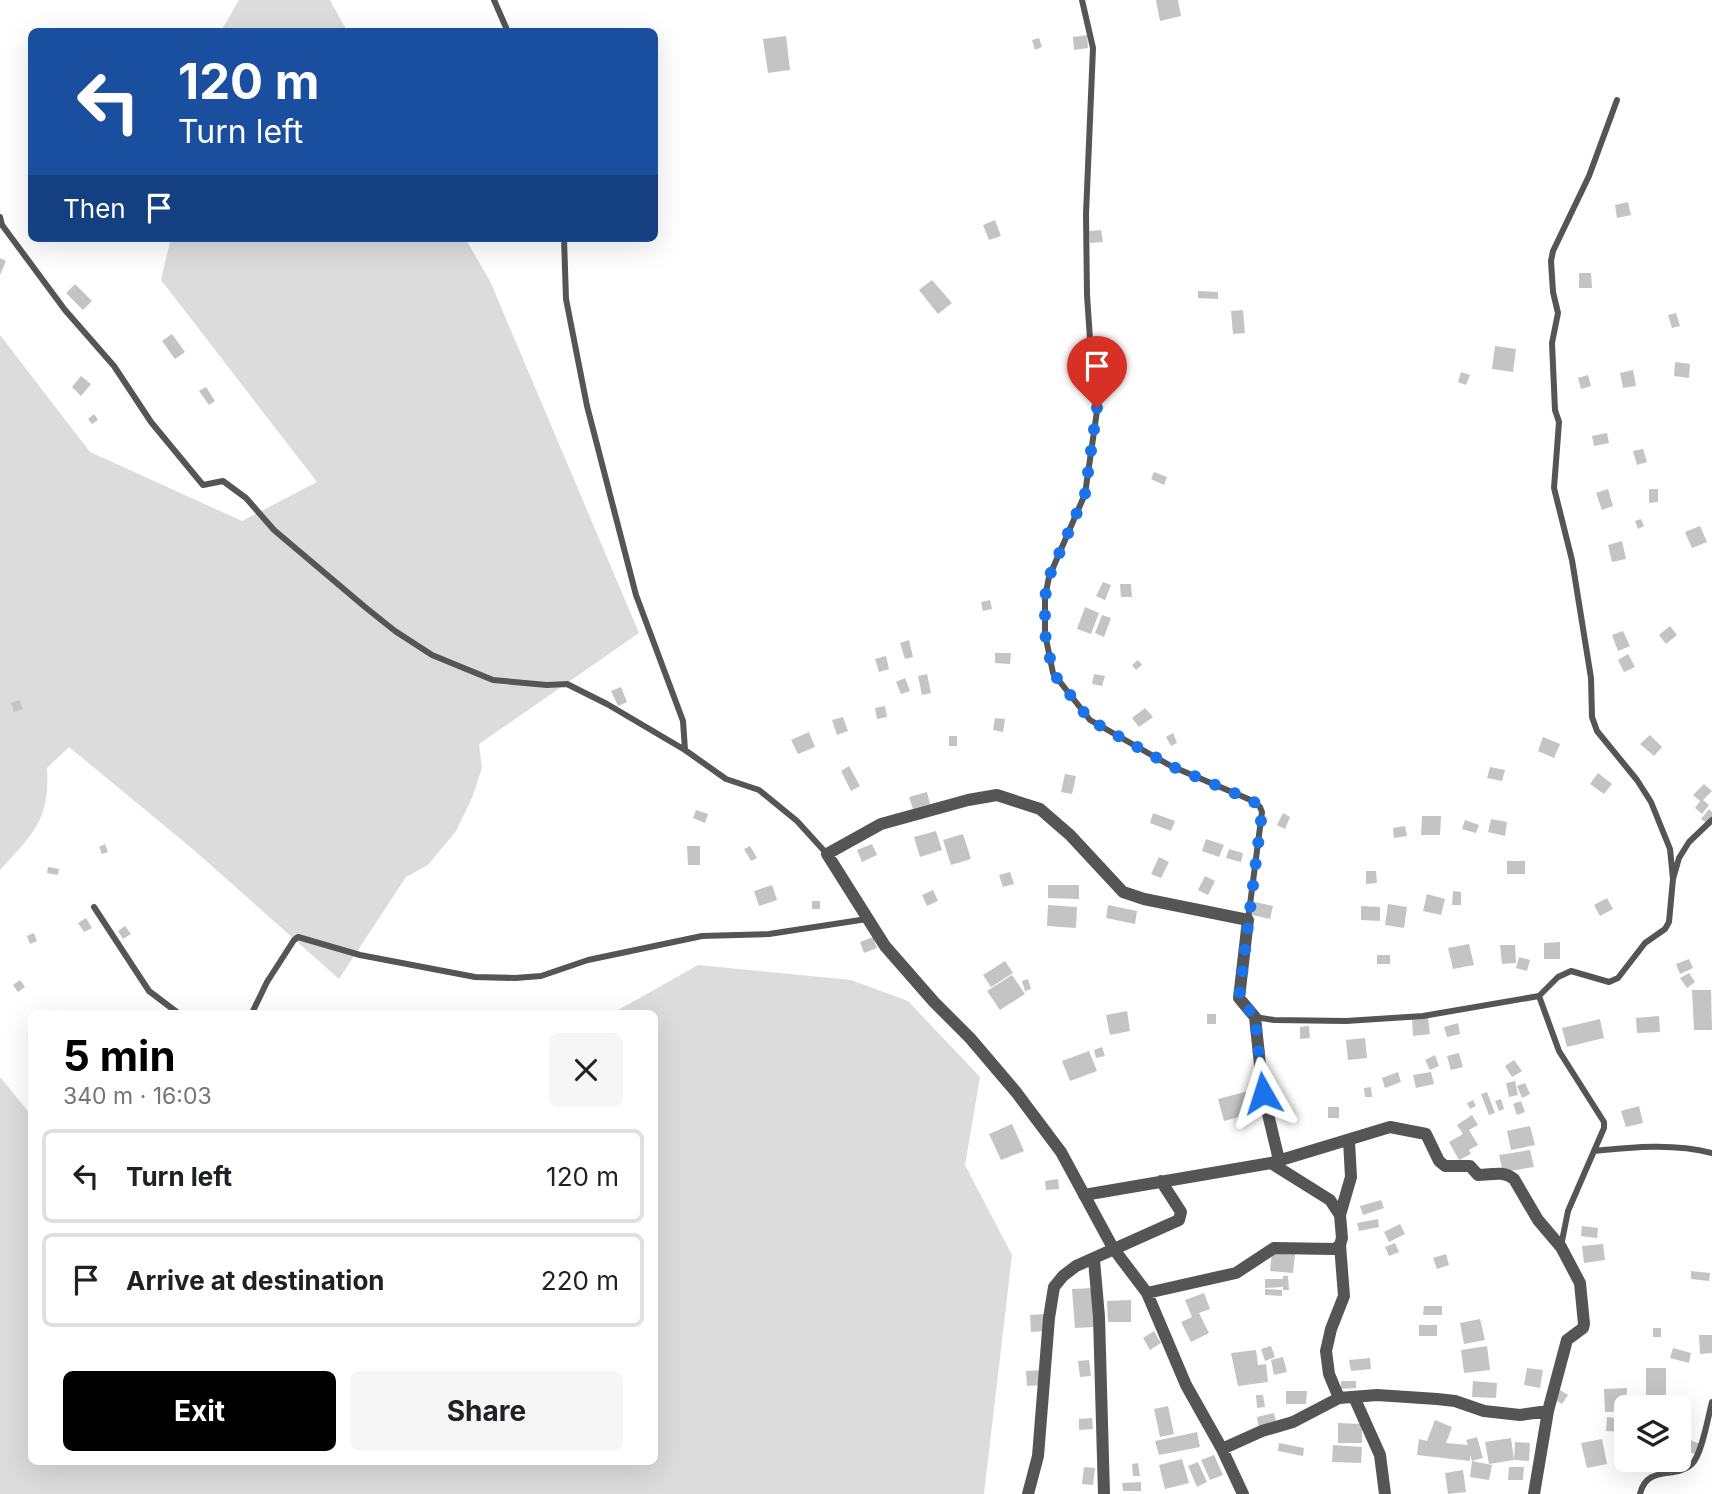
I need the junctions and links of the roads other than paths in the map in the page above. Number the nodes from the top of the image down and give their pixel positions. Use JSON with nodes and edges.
{"nodes":[{"id":1,"x":494,"y":0,"type":"edge"},
{"id":2,"x":1082,"y":0,"type":"edge"},
{"id":3,"x":507,"y":28,"type":"edge"},
{"id":4,"x":1617,"y":100,"type":"dead end"},
{"id":5,"x":0,"y":217,"type":"edge"},
{"id":6,"x":564,"y":242,"type":"edge"},
{"id":7,"x":685,"y":750,"type":"junction"},
{"id":8,"x":1712,"y":820,"type":"edge"},
{"id":9,"x":827,"y":854,"type":"junction"},
{"id":10,"x":1673,"y":879,"type":"junction"},
{"id":11,"x":94,"y":907,"type":"dead end"},
{"id":12,"x":869,"y":919,"type":"junction"},
{"id":13,"x":1248,"y":920,"type":"junction"},
{"id":14,"x":1539,"y":996,"type":"junction"},
{"id":15,"x":174,"y":1010,"type":"edge"},
{"id":16,"x":253,"y":1010,"type":"edge"},
{"id":17,"x":1255,"y":1017,"type":"junction"},
{"id":18,"x":1349,"y":1141,"type":"junction"},
{"id":19,"x":1594,"y":1151,"type":"junction"},
{"id":20,"x":1712,"y":1153,"type":"edge"},
{"id":21,"x":1275,"y":1161,"type":"junction"},
{"id":22,"x":1161,"y":1181,"type":"junction"},
{"id":23,"x":1084,"y":1195,"type":"junction"},
{"id":24,"x":1340,"y":1215,"type":"junction"},
{"id":25,"x":1340,"y":1245,"type":"junction"},
{"id":26,"x":1561,"y":1247,"type":"junction"},
{"id":27,"x":1113,"y":1248,"type":"junction"},
{"id":28,"x":1094,"y":1260,"type":"junction"},
{"id":29,"x":1147,"y":1293,"type":"junction"},
{"id":30,"x":1354,"y":1397,"type":"junction"},
{"id":31,"x":1339,"y":1398,"type":"junction"},
{"id":32,"x":1712,"y":1402,"type":"edge"},
{"id":33,"x":1548,"y":1411,"type":"junction"},
{"id":34,"x":1222,"y":1449,"type":"junction"},
{"id":35,"x":1028,"y":1494,"type":"edge"},
{"id":36,"x":1104,"y":1494,"type":"edge"},
{"id":37,"x":1243,"y":1494,"type":"edge"},
{"id":38,"x":1385,"y":1494,"type":"edge"},
{"id":39,"x":1534,"y":1494,"type":"edge"},
{"id":40,"x":1640,"y":1494,"type":"edge"}],
"edges":[{"from":1,"to":3,"type":"lane"},
{"from":2,"to":13,"type":"lane"},
{"from":4,"to":10,"type":"lane"},
{"from":5,"to":7,"type":"lane"},
{"from":6,"to":7,"type":"lane"},
{"from":7,"to":9,"type":"lane"},
{"from":8,"to":10,"type":"lane"},
{"from":9,"to":12,"type":"street"},
{"from":9,"to":13,"type":"street"},
{"from":10,"to":14,"type":"lane"},
{"from":11,"to":15,"type":"lane"},
{"from":12,"to":16,"type":"lane"},
{"from":12,"to":23,"type":"street"},
{"from":13,"to":17,"type":"street"},
{"from":14,"to":17,"type":"lane"},
{"from":14,"to":19,"type":"lane"},
{"from":17,"to":21,"type":"street"},
{"from":18,"to":21,"type":"street"},
{"from":18,"to":24,"type":"street"},
{"from":18,"to":26,"type":"street"},
{"from":19,"to":20,"type":"lane"},
{"from":19,"to":26,"type":"lane"},
{"from":21,"to":22,"type":"street"},
{"from":21,"to":24,"type":"street"},
{"from":22,"to":23,"type":"street"},
{"from":22,"to":27,"type":"street"},
{"from":23,"to":27,"type":"street"},
{"from":24,"to":25,"type":"street"},
{"from":25,"to":29,"type":"street"},
{"from":25,"to":31,"type":"street"},
{"from":26,"to":33,"type":"street"},
{"from":27,"to":28,"type":"street"},
{"from":27,"to":29,"type":"street"},
{"from":28,"to":35,"type":"street"},
{"from":28,"to":36,"type":"street"},
{"from":29,"to":34,"type":"street"},
{"from":30,"to":31,"type":"street"},
{"from":30,"to":33,"type":"street"},
{"from":30,"to":38,"type":"street"},
{"from":31,"to":34,"type":"street"},
{"from":32,"to":40,"type":"lane"},
{"from":33,"to":39,"type":"street"},
{"from":34,"to":37,"type":"street"}]}
